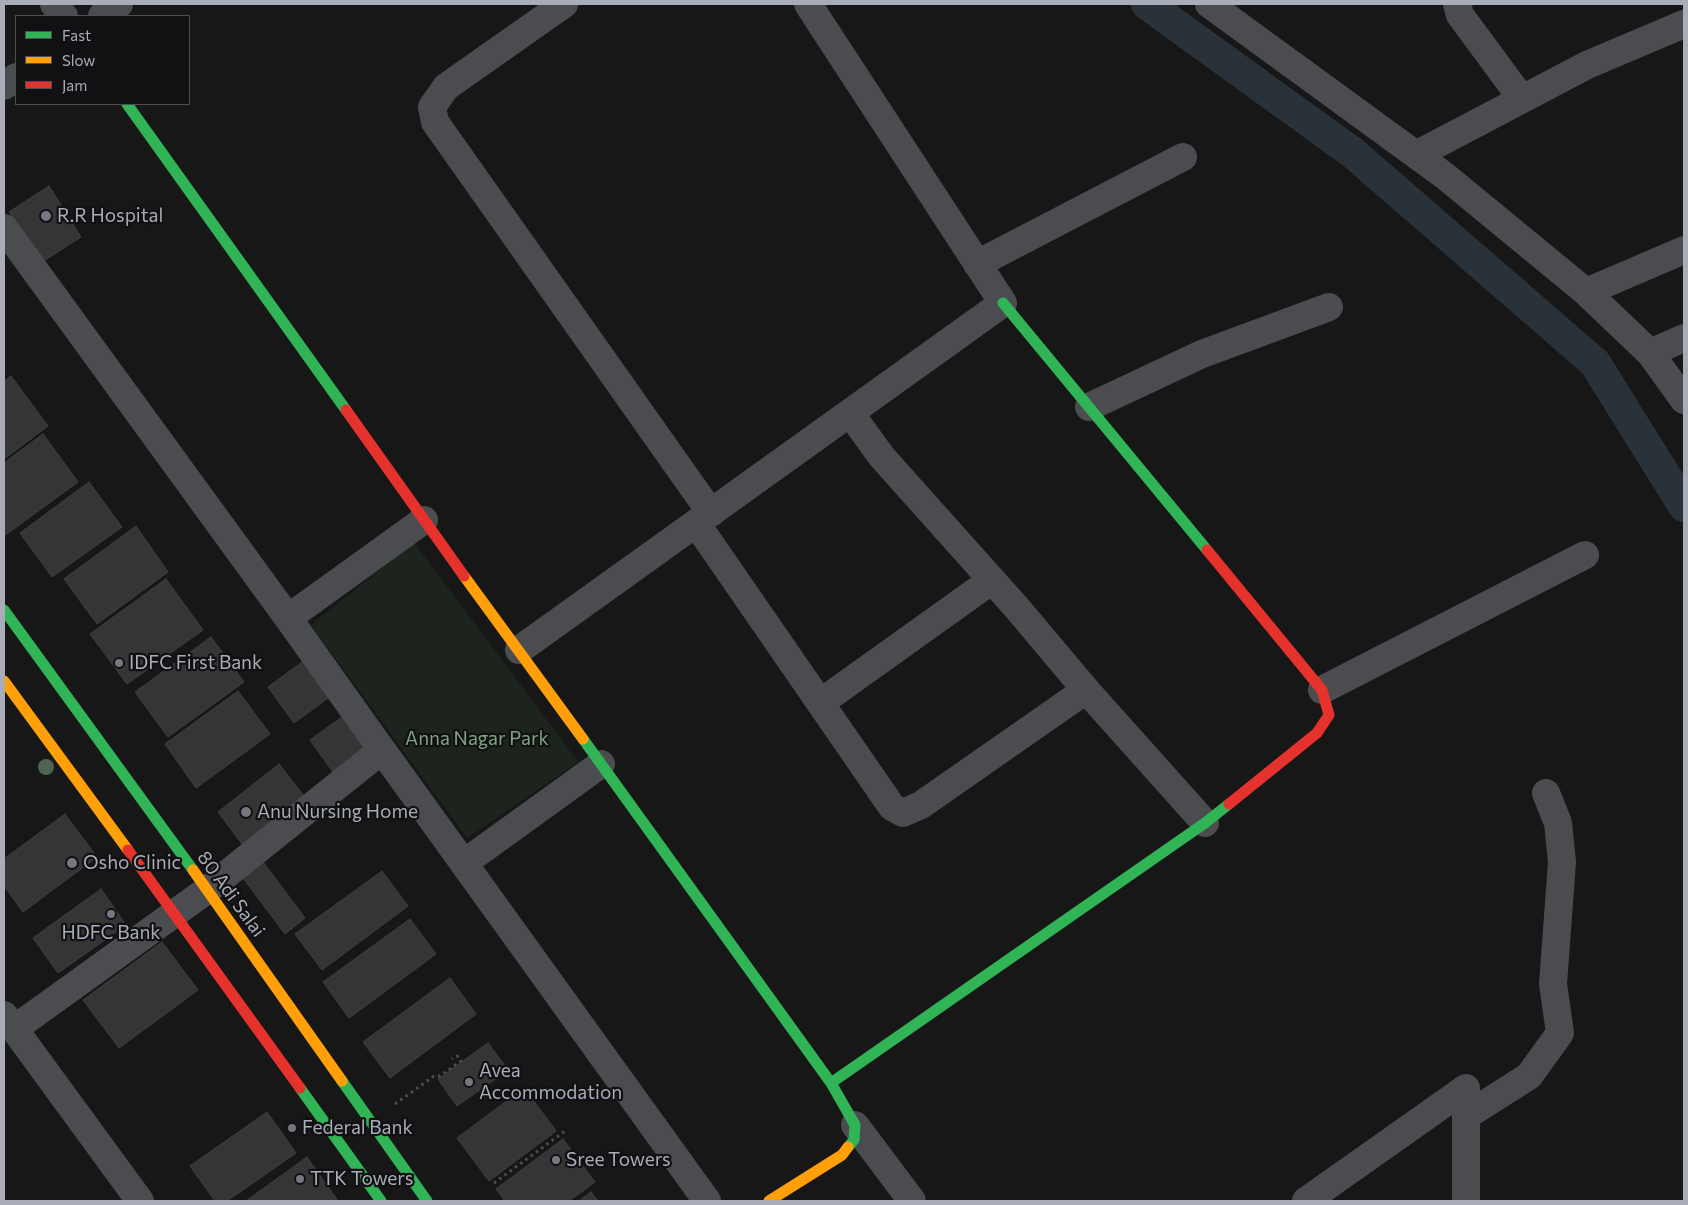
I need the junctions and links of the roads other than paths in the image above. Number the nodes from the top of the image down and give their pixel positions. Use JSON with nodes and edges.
{"nodes":[{"id":1,"x":54,"y":4,"type":"edge"},
{"id":2,"x":119,"y":4,"type":"edge"},
{"id":3,"x":564,"y":4,"type":"edge"},
{"id":4,"x":808,"y":4,"type":"edge"},
{"id":5,"x":1209,"y":4,"type":"edge"},
{"id":6,"x":1457,"y":4,"type":"edge"},
{"id":7,"x":63,"y":15,"type":"edge"},
{"id":8,"x":103,"y":15,"type":"edge"},
{"id":9,"x":1684,"y":24,"type":"edge"},
{"id":10,"x":15,"y":78,"type":"edge"},
{"id":11,"x":4,"y":86,"type":"edge"},
{"id":12,"x":1522,"y":99,"type":"junction"},
{"id":13,"x":128,"y":105,"type":"edge"},
{"id":14,"x":1416,"y":155,"type":"junction"},
{"id":15,"x":1183,"y":157,"type":"dead end"},
{"id":16,"x":4,"y":228,"type":"edge"},
{"id":17,"x":1684,"y":250,"type":"edge"},
{"id":18,"x":977,"y":264,"type":"junction"},
{"id":19,"x":1586,"y":292,"type":"junction"},
{"id":20,"x":1003,"y":303,"type":"junction"},
{"id":21,"x":1329,"y":307,"type":"dead end"},
{"id":22,"x":1684,"y":338,"type":"edge"},
{"id":23,"x":1650,"y":353,"type":"junction"},
{"id":24,"x":1684,"y":400,"type":"edge"},
{"id":25,"x":1089,"y":407,"type":"junction"},
{"id":26,"x":850,"y":413,"type":"junction"},
{"id":27,"x":703,"y":518,"type":"junction"},
{"id":28,"x":424,"y":520,"type":"junction"},
{"id":29,"x":1585,"y":555,"type":"dead end"},
{"id":30,"x":992,"y":580,"type":"junction"},
{"id":31,"x":4,"y":610,"type":"edge"},
{"id":32,"x":288,"y":618,"type":"junction"},
{"id":33,"x":519,"y":650,"type":"junction"},
{"id":34,"x":4,"y":681,"type":"edge"},
{"id":35,"x":1086,"y":690,"type":"junction"},
{"id":36,"x":1322,"y":690,"type":"junction"},
{"id":37,"x":820,"y":703,"type":"junction"},
{"id":38,"x":382,"y":750,"type":"junction"},
{"id":39,"x":601,"y":764,"type":"junction"},
{"id":40,"x":1546,"y":793,"type":"dead end"},
{"id":41,"x":1205,"y":822,"type":"junction"},
{"id":42,"x":464,"y":863,"type":"junction"},
{"id":43,"x":207,"y":890,"type":"junction"},
{"id":44,"x":174,"y":914,"type":"junction"},
{"id":45,"x":9,"y":1022,"type":"edge"},
{"id":46,"x":831,"y":1083,"type":"junction"},
{"id":47,"x":1466,"y":1116,"type":"junction"},
{"id":48,"x":855,"y":1125,"type":"junction"},
{"id":49,"x":140,"y":1201,"type":"edge"},
{"id":50,"x":381,"y":1201,"type":"edge"},
{"id":51,"x":427,"y":1201,"type":"edge"},
{"id":52,"x":707,"y":1201,"type":"edge"},
{"id":53,"x":769,"y":1201,"type":"edge"},
{"id":54,"x":912,"y":1201,"type":"edge"},
{"id":55,"x":1306,"y":1201,"type":"edge"},
{"id":56,"x":1466,"y":1201,"type":"edge"}],
"edges":[{"from":1,"to":7,"type":"street"},
{"from":2,"to":8,"type":"street"},
{"from":3,"to":27,"type":"street"},
{"from":4,"to":18,"type":"street"},
{"from":5,"to":14,"type":"street"},
{"from":6,"to":12,"type":"street"},
{"from":9,"to":12,"type":"street"},
{"from":10,"to":11,"type":"street"},
{"from":12,"to":14,"type":"street"},
{"from":13,"to":28,"type":"street"},
{"from":14,"to":19,"type":"street"},
{"from":15,"to":18,"type":"street"},
{"from":16,"to":32,"type":"street"},
{"from":17,"to":19,"type":"street"},
{"from":18,"to":20,"type":"street"},
{"from":19,"to":23,"type":"street"},
{"from":20,"to":25,"type":"street"},
{"from":20,"to":26,"type":"street"},
{"from":21,"to":25,"type":"street"},
{"from":22,"to":23,"type":"street"},
{"from":23,"to":24,"type":"street"},
{"from":25,"to":36,"type":"street"},
{"from":26,"to":27,"type":"street"},
{"from":26,"to":30,"type":"street"},
{"from":27,"to":33,"type":"street"},
{"from":27,"to":37,"type":"street"},
{"from":28,"to":32,"type":"street"},
{"from":28,"to":33,"type":"street"},
{"from":29,"to":36,"type":"street"},
{"from":30,"to":35,"type":"street"},
{"from":30,"to":37,"type":"street"},
{"from":31,"to":43,"type":"street","name":"80 Adi Salai"},
{"from":32,"to":38,"type":"street"},
{"from":33,"to":39,"type":"street"},
{"from":34,"to":44,"type":"street"},
{"from":35,"to":37,"type":"street"},
{"from":35,"to":41,"type":"street"},
{"from":36,"to":41,"type":"street"},
{"from":38,"to":42,"type":"street"},
{"from":38,"to":43,"type":"street"},
{"from":39,"to":42,"type":"street"},
{"from":39,"to":46,"type":"street"},
{"from":40,"to":47,"type":"street"},
{"from":41,"to":46,"type":"street"},
{"from":42,"to":52,"type":"street"},
{"from":43,"to":44,"type":"street"},
{"from":43,"to":51,"type":"street","name":"80 Adi Salai"},
{"from":44,"to":45,"type":"street"},
{"from":44,"to":50,"type":"street"},
{"from":45,"to":49,"type":"street"},
{"from":46,"to":48,"type":"street"},
{"from":47,"to":55,"type":"street"},
{"from":47,"to":56,"type":"street"},
{"from":48,"to":53,"type":"street"},
{"from":48,"to":54,"type":"street"}]}
